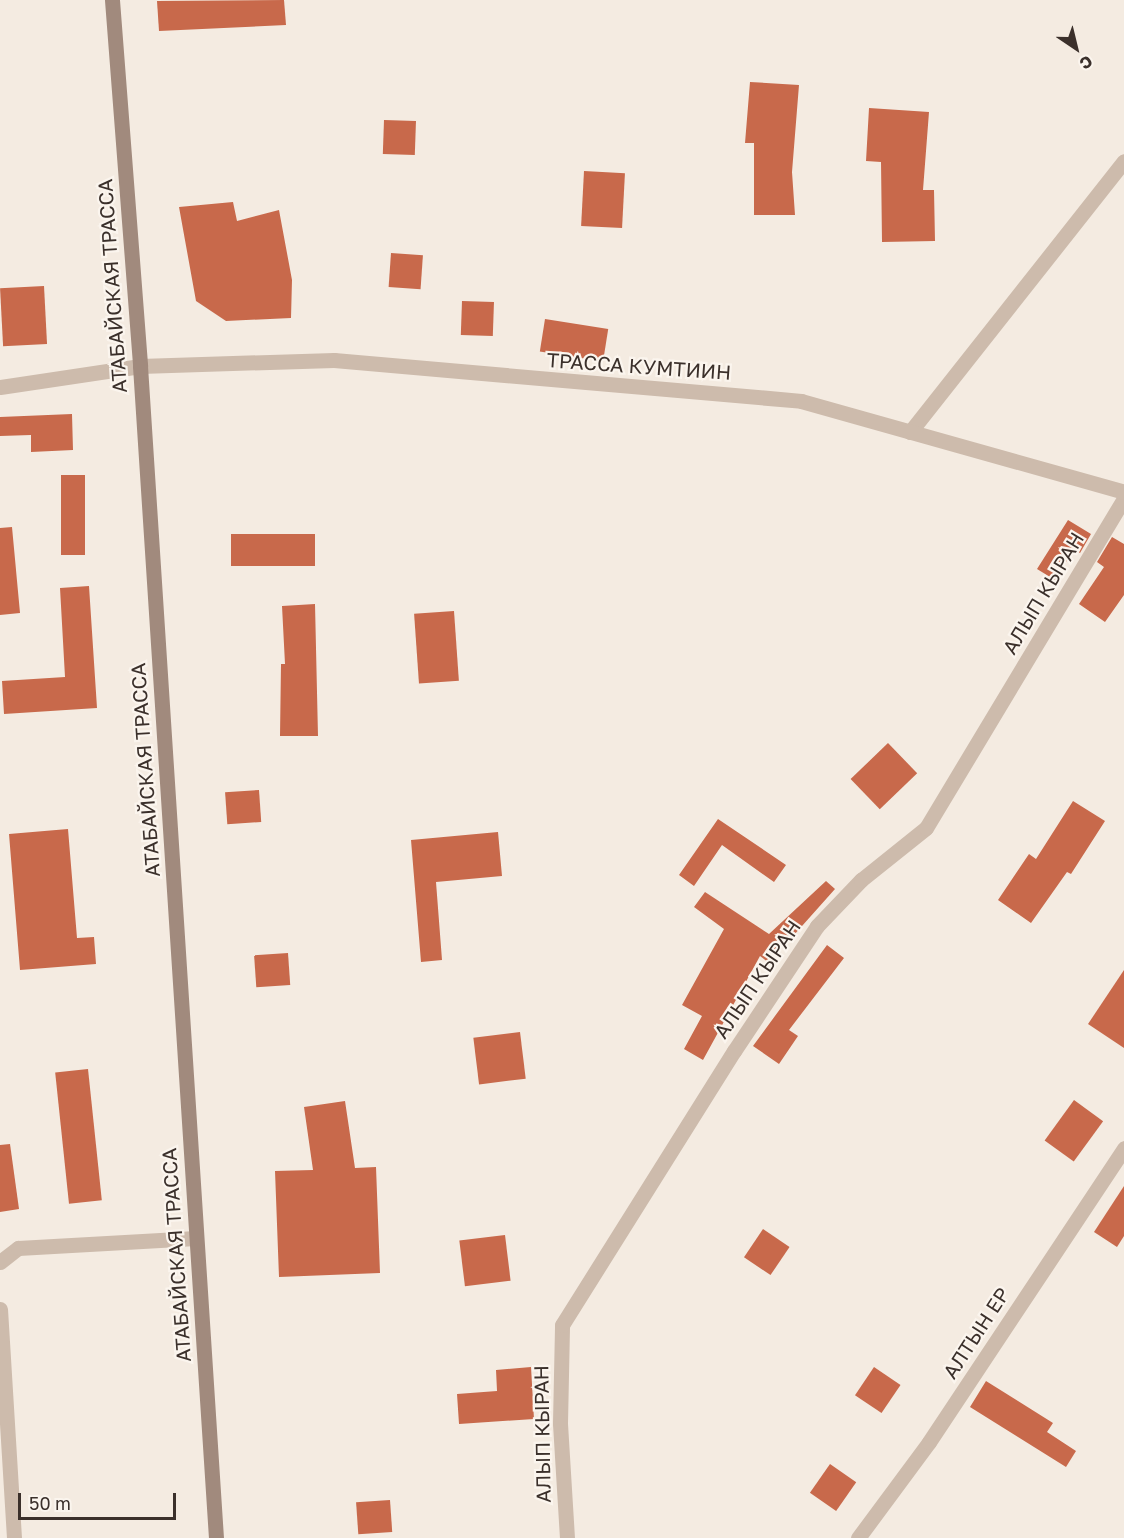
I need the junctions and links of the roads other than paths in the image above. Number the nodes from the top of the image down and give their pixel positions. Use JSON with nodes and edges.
{"nodes":[{"id":1,"x":112,"y":0,"type":"edge"},
{"id":2,"x":1124,"y":161,"type":"edge"},
{"id":3,"x":140,"y":366,"type":"junction"},
{"id":4,"x":0,"y":387,"type":"edge"},
{"id":5,"x":910,"y":432,"type":"junction"},
{"id":6,"x":1124,"y":492,"type":"edge"},
{"id":7,"x":1124,"y":498,"type":"edge"},
{"id":8,"x":1124,"y":1148,"type":"edge"},
{"id":9,"x":196,"y":1239,"type":"junction"},
{"id":10,"x":0,"y":1262,"type":"edge"},
{"id":11,"x":0,"y":1309,"type":"edge"},
{"id":12,"x":1,"y":1345,"type":"edge"},
{"id":13,"x":14,"y":1538,"type":"edge"},
{"id":14,"x":216,"y":1538,"type":"edge"},
{"id":15,"x":567,"y":1538,"type":"edge"},
{"id":16,"x":858,"y":1538,"type":"edge"}],
"edges":[{"from":1,"to":3,"type":"main road","name":"АТАБАЙСКАЯ ТРАССА"},
{"from":2,"to":5,"type":"street"},
{"from":3,"to":4,"type":"street","name":"ТРАССА КУМТИИН"},
{"from":3,"to":5,"type":"street","name":"ТРАССА КУМТИИН"},
{"from":3,"to":9,"type":"main road","name":"АТАБАЙСКАЯ ТРАССА"},
{"from":5,"to":6,"type":"street","name":"ТРАССА КУМТИИН"},
{"from":7,"to":15,"type":"street","name":"АЛЫП КЫРАН"},
{"from":8,"to":16,"type":"street","name":"АЛТЫН ЕР"},
{"from":9,"to":10,"type":"street"},
{"from":9,"to":14,"type":"main road","name":"АТАБАЙСКАЯ ТРАССА"},
{"from":11,"to":12,"type":"street"},
{"from":12,"to":13,"type":"street"}]}
